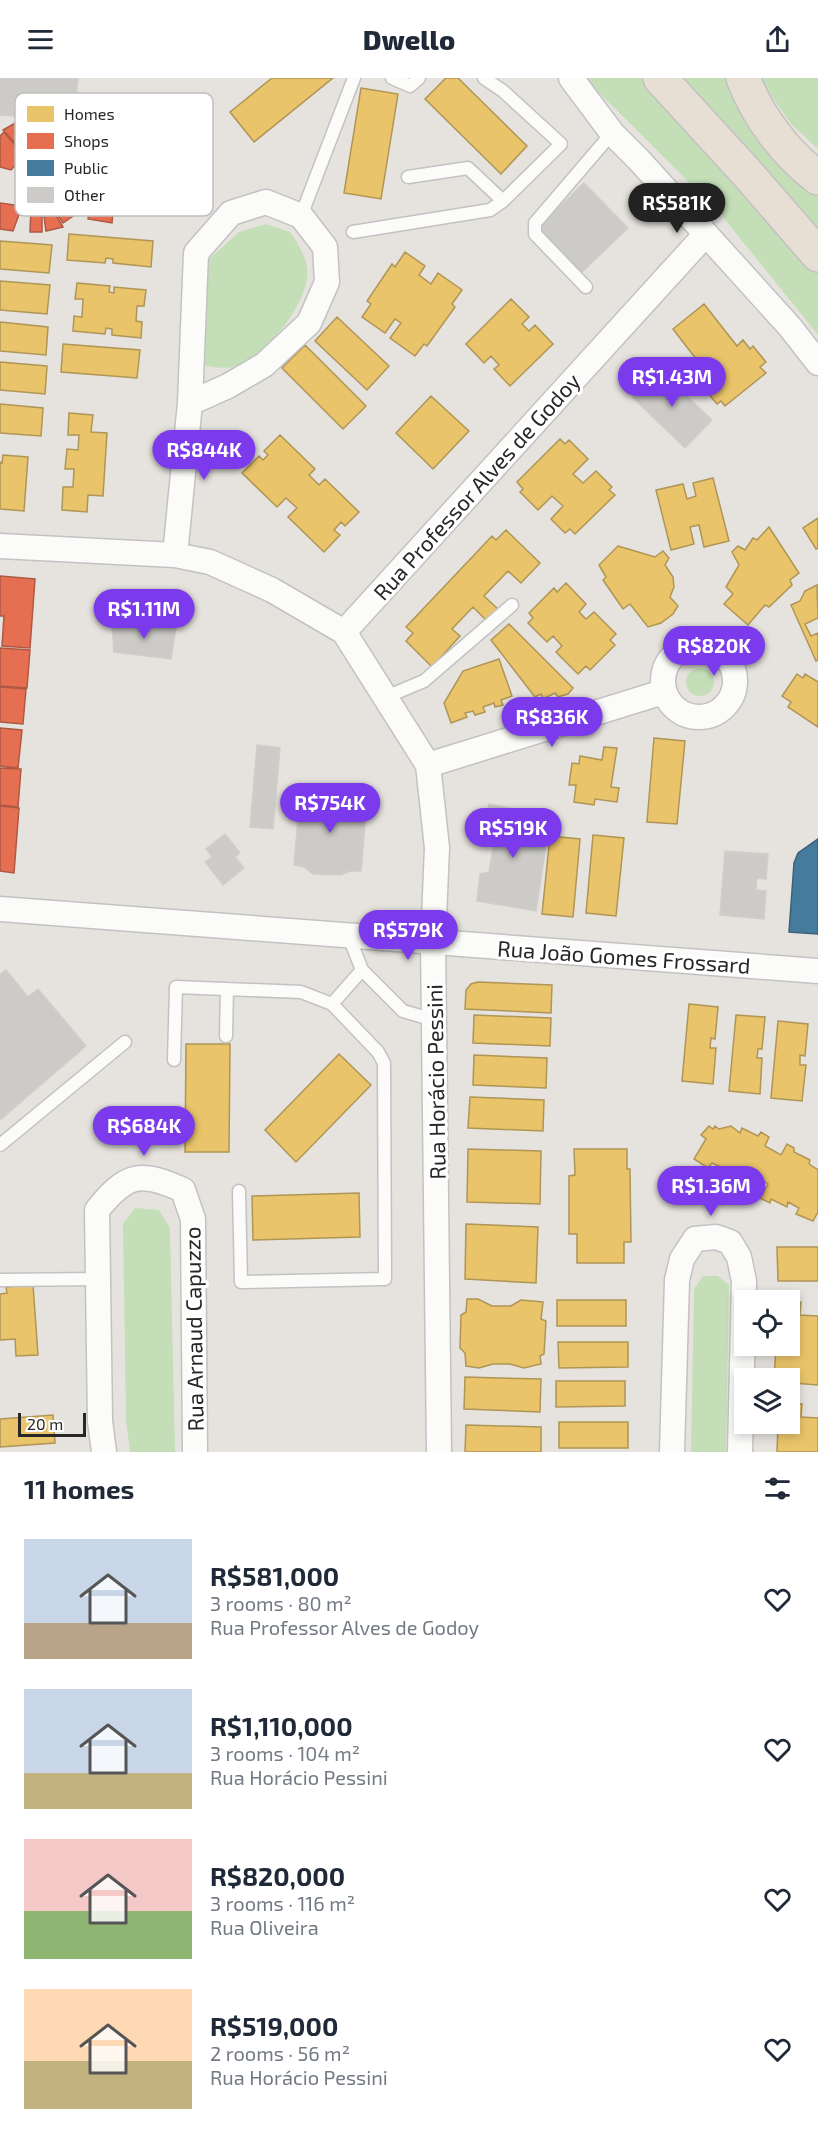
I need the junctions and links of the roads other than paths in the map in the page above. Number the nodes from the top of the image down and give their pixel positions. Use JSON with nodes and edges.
{"nodes":[{"id":1,"x":354,"y":78,"type":"edge"},
{"id":2,"x":392,"y":78,"type":"edge"},
{"id":3,"x":419,"y":78,"type":"edge"},
{"id":4,"x":484,"y":78,"type":"edge"},
{"id":5,"x":571,"y":78,"type":"edge"},
{"id":6,"x":660,"y":78,"type":"edge"},
{"id":7,"x":743,"y":78,"type":"edge"},
{"id":8,"x":612,"y":133,"type":"junction"},
{"id":9,"x":408,"y":177,"type":"dead end"},
{"id":10,"x":818,"y":178,"type":"edge"},
{"id":11,"x":503,"y":201,"type":"junction"},
{"id":12,"x":301,"y":216,"type":"junction"},
{"id":13,"x":353,"y":232,"type":"dead end"},
{"id":14,"x":706,"y":234,"type":"junction"},
{"id":15,"x":818,"y":255,"type":"edge"},
{"id":16,"x":586,"y":286,"type":"dead end"},
{"id":17,"x":818,"y":363,"type":"edge"},
{"id":18,"x":190,"y":403,"type":"junction"},
{"id":19,"x":0,"y":546,"type":"edge"},
{"id":20,"x":175,"y":555,"type":"junction"},
{"id":21,"x":512,"y":605,"type":"dead end"},
{"id":22,"x":344,"y":632,"type":"junction"},
{"id":23,"x":663,"y":692,"type":"dead end"},
{"id":24,"x":386,"y":697,"type":"junction"},
{"id":25,"x":428,"y":765,"type":"junction"},
{"id":26,"x":0,"y":909,"type":"edge"},
{"id":27,"x":350,"y":937,"type":"junction"},
{"id":28,"x":433,"y":942,"type":"junction"},
{"id":29,"x":362,"y":970,"type":"junction"},
{"id":30,"x":818,"y":971,"type":"edge"},
{"id":31,"x":227,"y":989,"type":"junction"},
{"id":32,"x":332,"y":1004,"type":"junction"},
{"id":33,"x":434,"y":1020,"type":"junction"},
{"id":34,"x":226,"y":1036,"type":"dead end"},
{"id":35,"x":125,"y":1042,"type":"dead end"},
{"id":36,"x":174,"y":1059,"type":"dead end"},
{"id":37,"x":0,"y":1145,"type":"edge"},
{"id":38,"x":239,"y":1191,"type":"dead end"},
{"id":39,"x":98,"y":1279,"type":"junction"},
{"id":40,"x":0,"y":1280,"type":"edge"},
{"id":41,"x":104,"y":1452,"type":"edge"},
{"id":42,"x":195,"y":1452,"type":"edge"},
{"id":43,"x":439,"y":1452,"type":"edge"},
{"id":44,"x":672,"y":1452,"type":"edge"},
{"id":45,"x":740,"y":1452,"type":"edge"}],
"edges":[{"from":1,"to":12,"type":"lane"},
{"from":2,"to":3,"type":"lane"},
{"from":4,"to":11,"type":"lane"},
{"from":5,"to":8,"type":"street"},
{"from":6,"to":15,"type":"highway"},
{"from":7,"to":10,"type":"highway"},
{"from":8,"to":14,"type":"street"},
{"from":8,"to":16,"type":"lane"},
{"from":9,"to":11,"type":"lane"},
{"from":11,"to":13,"type":"lane"},
{"from":12,"to":18,"type":"street"},
{"from":12,"to":18,"type":"street"},
{"from":14,"to":17,"type":"street"},
{"from":14,"to":22,"type":"street","name":"Rua Professor Alves de Godoy"},
{"from":18,"to":20,"type":"street"},
{"from":19,"to":20,"type":"street","name":"Rua Horácio Pessini"},
{"from":20,"to":22,"type":"street","name":"Rua Horácio Pessini"},
{"from":21,"to":24,"type":"lane"},
{"from":22,"to":24,"type":"street","name":"Rua Horácio Pessini"},
{"from":23,"to":25,"type":"street"},
{"from":24,"to":25,"type":"street","name":"Rua Horácio Pessini"},
{"from":25,"to":28,"type":"street","name":"Rua Horácio Pessini"},
{"from":26,"to":27,"type":"street","name":"Rua João Gomes Frossard"},
{"from":27,"to":28,"type":"street","name":"Rua João Gomes Frossard"},
{"from":27,"to":29,"type":"lane"},
{"from":28,"to":30,"type":"street","name":"Rua João Gomes Frossard"},
{"from":28,"to":33,"type":"street","name":"Rua Horácio Pessini"},
{"from":29,"to":32,"type":"lane"},
{"from":29,"to":33,"type":"lane"},
{"from":31,"to":32,"type":"lane"},
{"from":31,"to":34,"type":"lane"},
{"from":31,"to":36,"type":"lane"},
{"from":32,"to":38,"type":"lane"},
{"from":33,"to":43,"type":"street","name":"Rua Horácio Pessini"},
{"from":35,"to":37,"type":"lane"},
{"from":39,"to":40,"type":"lane"},
{"from":39,"to":41,"type":"street","name":"Rua Arnaud Capuzzo"},
{"from":39,"to":42,"type":"street","name":"Rua Arnaud Capuzzo"},
{"from":44,"to":45,"type":"street"}]}
